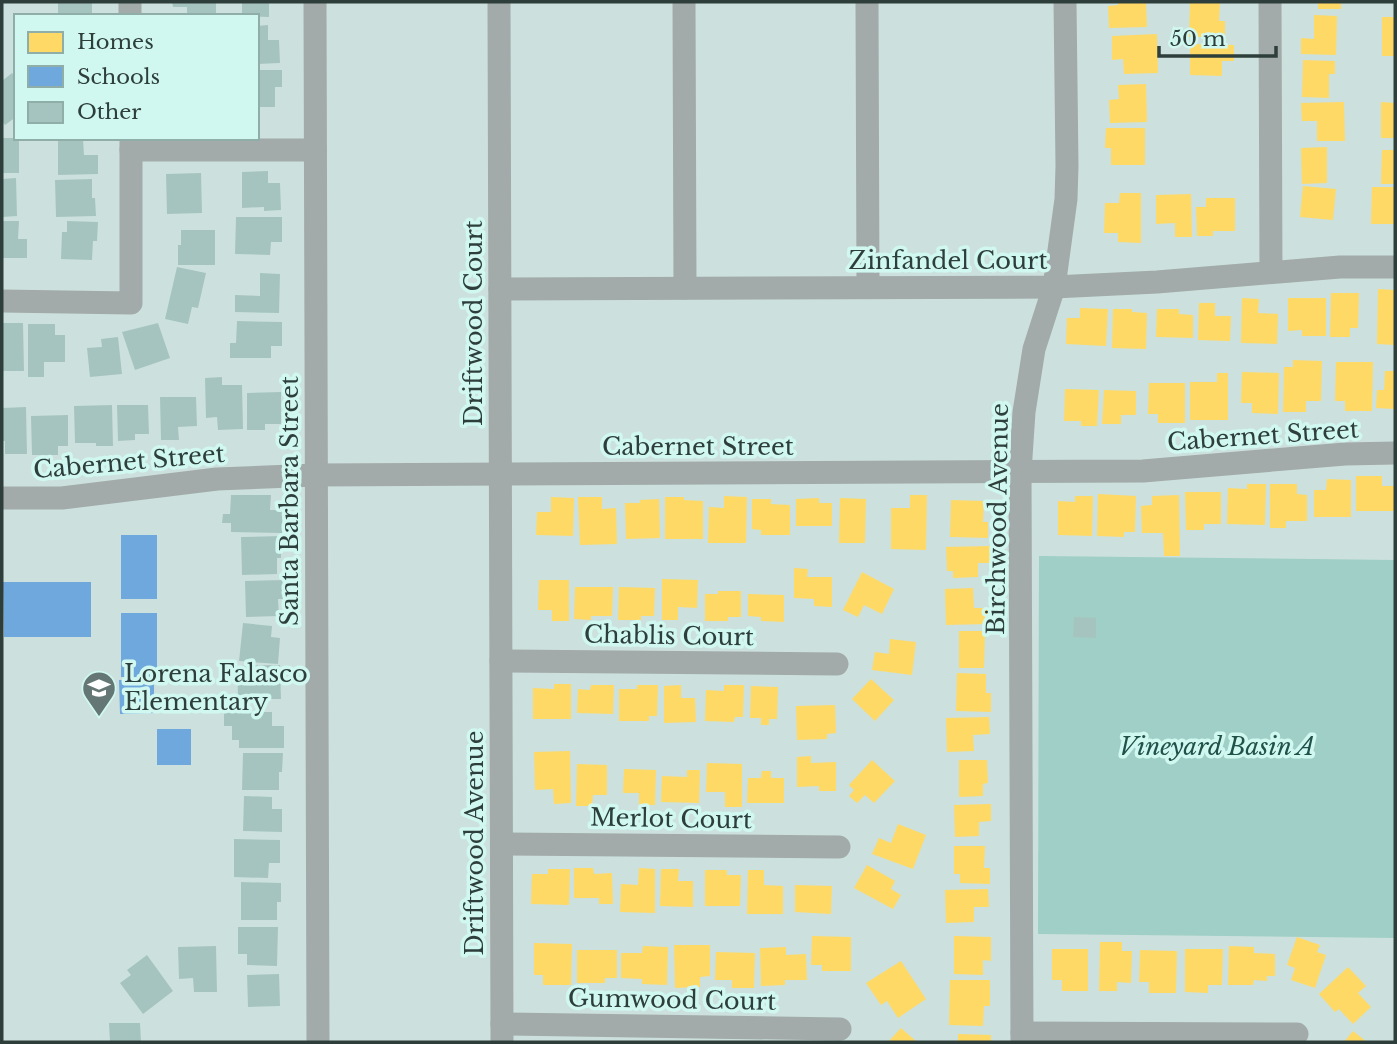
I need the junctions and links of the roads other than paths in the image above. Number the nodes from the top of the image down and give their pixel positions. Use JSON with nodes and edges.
{"nodes":[{"id":1,"x":315,"y":2,"type":"edge"},
{"id":2,"x":499,"y":2,"type":"edge"},
{"id":3,"x":684,"y":2,"type":"edge"},
{"id":4,"x":867,"y":2,"type":"edge"},
{"id":5,"x":1065,"y":2,"type":"edge"},
{"id":6,"x":1270,"y":2,"type":"edge"},
{"id":7,"x":131,"y":144,"type":"edge"},
{"id":8,"x":315,"y":150,"type":"junction"},
{"id":9,"x":1395,"y":267,"type":"edge"},
{"id":10,"x":1271,"y":272,"type":"junction"},
{"id":11,"x":868,"y":287,"type":"junction"},
{"id":12,"x":1054,"y":287,"type":"junction"},
{"id":13,"x":685,"y":288,"type":"junction"},
{"id":14,"x":500,"y":289,"type":"junction"},
{"id":15,"x":2,"y":301,"type":"edge"},
{"id":16,"x":1395,"y":453,"type":"edge"},
{"id":17,"x":1020,"y":472,"type":"junction"},
{"id":18,"x":500,"y":474,"type":"junction"},
{"id":19,"x":316,"y":475,"type":"junction"},
{"id":20,"x":2,"y":498,"type":"edge"},
{"id":21,"x":501,"y":652,"type":"junction"},
{"id":22,"x":837,"y":664,"type":"dead end"},
{"id":23,"x":502,"y":844,"type":"junction"},
{"id":24,"x":839,"y":847,"type":"dead end"},
{"id":25,"x":841,"y":1029,"type":"dead end"},
{"id":26,"x":502,"y":1033,"type":"edge"},
{"id":27,"x":1297,"y":1034,"type":"dead end"},
{"id":28,"x":1022,"y":1038,"type":"edge"},
{"id":29,"x":318,"y":1042,"type":"edge"}],
"edges":[{"from":1,"to":8,"type":"street","name":"Santa Barbara Street"},
{"from":2,"to":14,"type":"street","name":"Driftwood Court"},
{"from":3,"to":13,"type":"street"},
{"from":4,"to":11,"type":"street"},
{"from":5,"to":12,"type":"street","name":"Birchwood Avenue"},
{"from":6,"to":10,"type":"street"},
{"from":7,"to":8,"type":"street"},
{"from":7,"to":15,"type":"street"},
{"from":8,"to":19,"type":"street","name":"Santa Barbara Street"},
{"from":9,"to":10,"type":"street","name":"Zinfandel Court"},
{"from":10,"to":12,"type":"street","name":"Zinfandel Court"},
{"from":11,"to":12,"type":"street","name":"Zinfandel Court"},
{"from":11,"to":13,"type":"street","name":"Zinfandel Court"},
{"from":12,"to":17,"type":"street","name":"Birchwood Avenue"},
{"from":13,"to":14,"type":"street","name":"Zinfandel Court"},
{"from":14,"to":18,"type":"street","name":"Driftwood Court"},
{"from":16,"to":17,"type":"street","name":"Cabernet Street"},
{"from":17,"to":18,"type":"street","name":"Cabernet Street"},
{"from":17,"to":28,"type":"street","name":"Birchwood Avenue"},
{"from":18,"to":19,"type":"street","name":"Cabernet Street"},
{"from":18,"to":21,"type":"street","name":"Driftwood Court"},
{"from":19,"to":20,"type":"street","name":"Cabernet Street"},
{"from":19,"to":29,"type":"street","name":"Santa Barbara Street"},
{"from":21,"to":22,"type":"street","name":"Chablis Court"},
{"from":21,"to":23,"type":"street","name":"Driftwood Avenue"},
{"from":23,"to":24,"type":"street","name":"Merlot Court"},
{"from":23,"to":26,"type":"street","name":"Driftwood Avenue"},
{"from":25,"to":26,"type":"street","name":"Gumwood Court"},
{"from":27,"to":28,"type":"street"}]}
